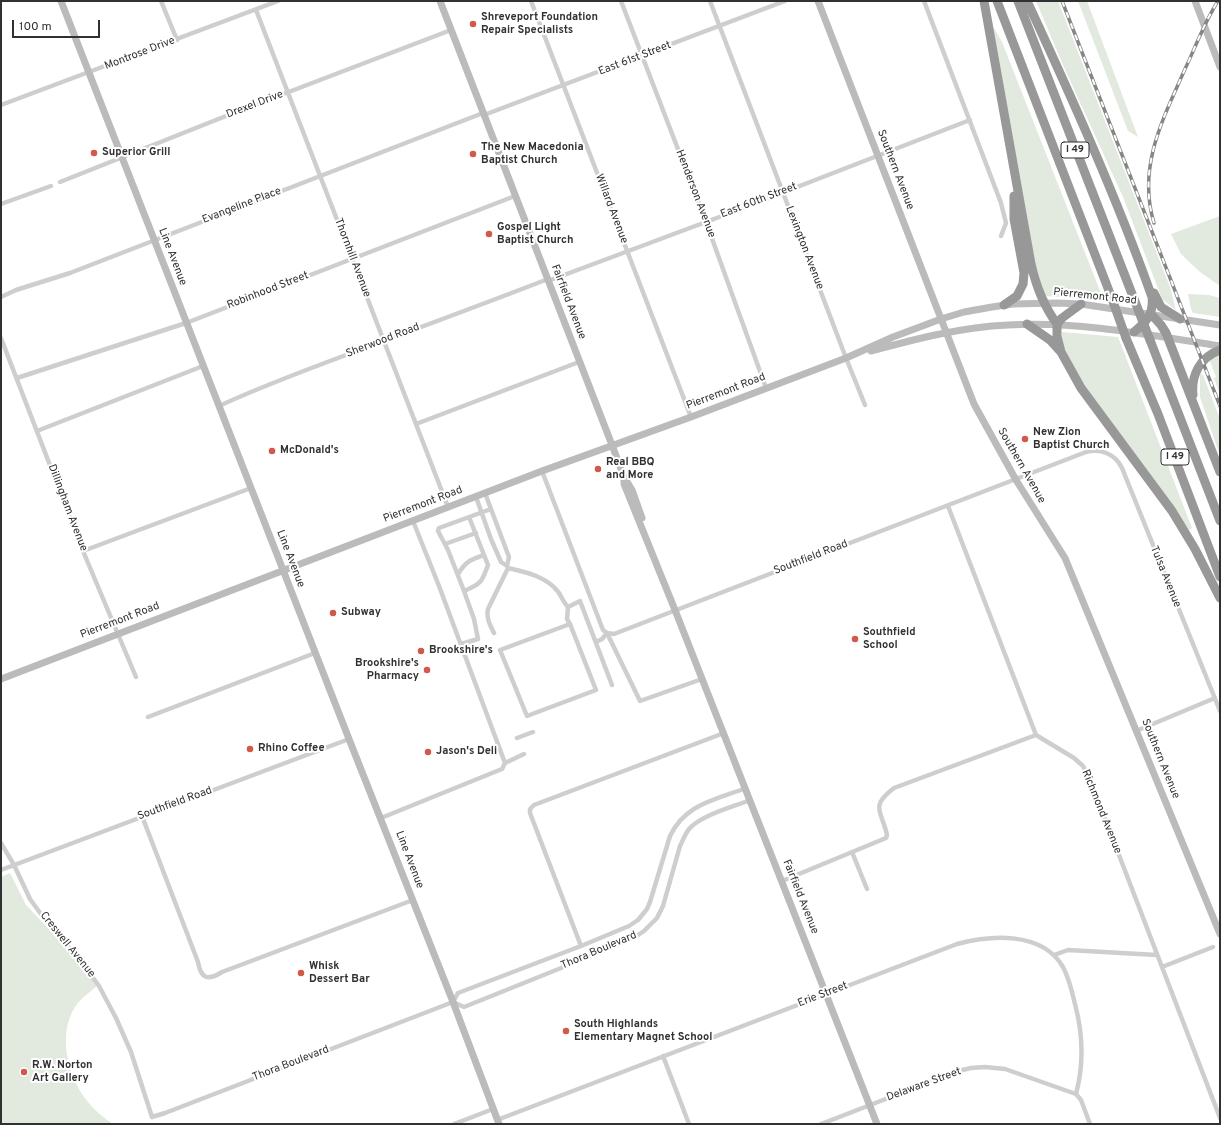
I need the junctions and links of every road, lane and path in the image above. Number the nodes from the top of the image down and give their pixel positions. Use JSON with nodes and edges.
{"nodes":[{"id":1,"x":61,"y":1,"type":"edge"},
{"id":2,"x":162,"y":1,"type":"edge"},
{"id":3,"x":278,"y":1,"type":"edge"},
{"id":4,"x":440,"y":1,"type":"edge"},
{"id":5,"x":531,"y":1,"type":"edge"},
{"id":6,"x":621,"y":1,"type":"edge"},
{"id":7,"x":710,"y":1,"type":"edge"},
{"id":8,"x":785,"y":1,"type":"edge"},
{"id":9,"x":818,"y":1,"type":"edge"},
{"id":10,"x":924,"y":1,"type":"edge"},
{"id":11,"x":984,"y":1,"type":"edge"},
{"id":12,"x":997,"y":1,"type":"edge"},
{"id":13,"x":1018,"y":1,"type":"edge"},
{"id":14,"x":1027,"y":1,"type":"edge"},
{"id":15,"x":1195,"y":1,"type":"edge"},
{"id":16,"x":256,"y":10,"type":"junction"},
{"id":17,"x":720,"y":27,"type":"junction"},
{"id":18,"x":451,"y":30,"type":"junction"},
{"id":19,"x":177,"y":40,"type":"junction"},
{"id":20,"x":642,"y":56,"type":"junction"},
{"id":21,"x":1220,"y":67,"type":"edge"},
{"id":22,"x":89,"y":73,"type":"junction"},
{"id":23,"x":564,"y":86,"type":"junction"},
{"id":24,"x":288,"y":93,"type":"junction"},
{"id":25,"x":1,"y":105,"type":"edge"},
{"id":26,"x":484,"y":114,"type":"junction"},
{"id":27,"x":970,"y":120,"type":"junction"},
{"id":28,"x":877,"y":155,"type":"junction"},
{"id":29,"x":122,"y":157,"type":"junction"},
{"id":30,"x":1013,"y":167,"type":"junction"},
{"id":31,"x":320,"y":176,"type":"junction"},
{"id":32,"x":60,"y":182,"type":"dead end"},
{"id":33,"x":51,"y":186,"type":"dead end"},
{"id":34,"x":782,"y":192,"type":"junction"},
{"id":35,"x":516,"y":196,"type":"junction"},
{"id":36,"x":1,"y":204,"type":"edge"},
{"id":37,"x":706,"y":222,"type":"junction"},
{"id":38,"x":1001,"y":236,"type":"dead end"},
{"id":39,"x":154,"y":240,"type":"junction"},
{"id":40,"x":627,"y":251,"type":"junction"},
{"id":41,"x":352,"y":259,"type":"junction"},
{"id":42,"x":548,"y":280,"type":"junction"},
{"id":43,"x":1149,"y":290,"type":"junction"},
{"id":44,"x":1,"y":297,"type":"edge"},
{"id":45,"x":1043,"y":302,"type":"junction"},
{"id":46,"x":1081,"y":304,"type":"junction"},
{"id":47,"x":1004,"y":305,"type":"junction"},
{"id":48,"x":1151,"y":314,"type":"junction"},
{"id":49,"x":941,"y":319,"type":"junction"},
{"id":50,"x":1180,"y":319,"type":"junction"},
{"id":51,"x":186,"y":323,"type":"junction"},
{"id":52,"x":1027,"y":324,"type":"junction"},
{"id":53,"x":1057,"y":324,"type":"junction"},
{"id":54,"x":1220,"y":325,"type":"edge"},
{"id":55,"x":947,"y":332,"type":"junction"},
{"id":56,"x":1134,"y":332,"type":"junction"},
{"id":57,"x":1,"y":338,"type":"edge"},
{"id":58,"x":1168,"y":338,"type":"junction"},
{"id":59,"x":384,"y":341,"type":"junction"},
{"id":60,"x":1220,"y":346,"type":"edge"},
{"id":61,"x":1220,"y":350,"type":"edge"},
{"id":62,"x":1061,"y":352,"type":"junction"},
{"id":63,"x":853,"y":355,"type":"junction"},
{"id":64,"x":846,"y":358,"type":"junction"},
{"id":65,"x":579,"y":362,"type":"junction"},
{"id":66,"x":203,"y":366,"type":"junction"},
{"id":67,"x":17,"y":378,"type":"junction"},
{"id":68,"x":766,"y":388,"type":"junction"},
{"id":69,"x":865,"y":404,"type":"dead end"},
{"id":70,"x":1194,"y":405,"type":"junction"},
{"id":71,"x":219,"y":406,"type":"junction"},
{"id":72,"x":691,"y":417,"type":"junction"},
{"id":73,"x":416,"y":424,"type":"junction"},
{"id":74,"x":37,"y":431,"type":"junction"},
{"id":75,"x":612,"y":445,"type":"junction"},
{"id":76,"x":1101,"y":451,"type":"joint"},
{"id":77,"x":542,"y":471,"type":"junction"},
{"id":78,"x":1220,"y":472,"type":"edge"},
{"id":79,"x":1016,"y":480,"type":"junction"},
{"id":80,"x":251,"y":488,"type":"junction"},
{"id":81,"x":485,"y":493,"type":"junction"},
{"id":82,"x":476,"y":497,"type":"junction"},
{"id":83,"x":948,"y":506,"type":"junction"},
{"id":84,"x":448,"y":507,"type":"junction"},
{"id":85,"x":491,"y":509,"type":"junction"},
{"id":86,"x":481,"y":512,"type":"junction"},
{"id":87,"x":470,"y":517,"type":"junction"},
{"id":88,"x":413,"y":521,"type":"junction"},
{"id":89,"x":1220,"y":521,"type":"edge"},
{"id":90,"x":476,"y":533,"type":"junction"},
{"id":91,"x":445,"y":544,"type":"junction"},
{"id":92,"x":83,"y":551,"type":"junction"},
{"id":93,"x":484,"y":555,"type":"junction"},
{"id":94,"x":507,"y":567,"type":"junction"},
{"id":95,"x":283,"y":571,"type":"junction"},
{"id":96,"x":458,"y":574,"type":"junction"},
{"id":97,"x":1220,"y":577,"type":"edge"},
{"id":98,"x":464,"y":592,"type":"junction"},
{"id":99,"x":1220,"y":598,"type":"edge"},
{"id":100,"x":568,"y":607,"type":"junction"},
{"id":101,"x":676,"y":610,"type":"junction"},
{"id":102,"x":570,"y":624,"type":"junction"},
{"id":103,"x":494,"y":633,"type":"dead end"},
{"id":104,"x":118,"y":634,"type":"junction"},
{"id":105,"x":607,"y":634,"type":"junction"},
{"id":106,"x":596,"y":642,"type":"junction"},
{"id":107,"x":461,"y":644,"type":"junction"},
{"id":108,"x":315,"y":653,"type":"junction"},
{"id":109,"x":136,"y":677,"type":"dead end"},
{"id":110,"x":1,"y":679,"type":"edge"},
{"id":111,"x":702,"y":679,"type":"junction"},
{"id":112,"x":612,"y":685,"type":"dead end"},
{"id":113,"x":1215,"y":698,"type":"junction"},
{"id":114,"x":1220,"y":711,"type":"edge"},
{"id":115,"x":148,"y":717,"type":"dead end"},
{"id":116,"x":1136,"y":731,"type":"junction"},
{"id":117,"x":533,"y":732,"type":"dead end"},
{"id":118,"x":724,"y":733,"type":"junction"},
{"id":119,"x":1036,"y":735,"type":"junction"},
{"id":120,"x":517,"y":738,"type":"dead end"},
{"id":121,"x":349,"y":739,"type":"junction"},
{"id":122,"x":524,"y":754,"type":"dead end"},
{"id":123,"x":505,"y":763,"type":"junction"},
{"id":124,"x":746,"y":788,"type":"junction"},
{"id":125,"x":750,"y":800,"type":"junction"},
{"id":126,"x":142,"y":816,"type":"junction"},
{"id":127,"x":381,"y":818,"type":"junction"},
{"id":128,"x":1,"y":843,"type":"edge"},
{"id":129,"x":852,"y":852,"type":"junction"},
{"id":130,"x":14,"y":865,"type":"junction"},
{"id":131,"x":1,"y":870,"type":"edge"},
{"id":132,"x":782,"y":881,"type":"junction"},
{"id":133,"x":867,"y":889,"type":"dead end"},
{"id":134,"x":413,"y":900,"type":"junction"},
{"id":135,"x":1220,"y":934,"type":"edge"},
{"id":136,"x":581,"y":946,"type":"junction"},
{"id":137,"x":1213,"y":947,"type":"dead end"},
{"id":138,"x":1054,"y":955,"type":"junction"},
{"id":139,"x":1158,"y":955,"type":"junction"},
{"id":140,"x":1162,"y":968,"type":"junction"},
{"id":141,"x":827,"y":994,"type":"junction"},
{"id":142,"x":453,"y":1002,"type":"junction"},
{"id":143,"x":663,"y":1056,"type":"junction"},
{"id":144,"x":1076,"y":1094,"type":"junction"},
{"id":145,"x":870,"y":1105,"type":"junction"},
{"id":146,"x":493,"y":1109,"type":"junction"},
{"id":147,"x":152,"y":1117,"type":"joint"},
{"id":148,"x":1220,"y":1118,"type":"edge"},
{"id":149,"x":498,"y":1122,"type":"edge"},
{"id":150,"x":454,"y":1124,"type":"edge"},
{"id":151,"x":689,"y":1124,"type":"edge"},
{"id":152,"x":821,"y":1124,"type":"edge"},
{"id":153,"x":877,"y":1124,"type":"edge"},
{"id":154,"x":1090,"y":1124,"type":"edge"}],
"edges":[{"from":1,"to":22,"type":"main road","name":"Line Avenue"},
{"from":2,"to":19,"type":"street"},
{"from":3,"to":16,"type":"street","name":"Montrose Drive"},
{"from":4,"to":18,"type":"main road","name":"Fairfield Avenue"},
{"from":5,"to":23,"type":"street","name":"Willard Avenue"},
{"from":6,"to":20,"type":"street","name":"Henderson Avenue"},
{"from":7,"to":17,"type":"street","name":"Lexington Avenue"},
{"from":8,"to":17,"type":"street","name":"East 61st Street"},
{"from":9,"to":28,"type":"main road","name":"Southern Avenue"},
{"from":10,"to":27,"type":"street"},
{"from":11,"to":30,"type":"highway"},
{"from":12,"to":97,"type":"highway","number":"I 49","bridge":true},
{"from":13,"to":89,"type":"highway","number":"I 49","bridge":true},
{"from":14,"to":43,"type":"highway"},
{"from":15,"to":21,"type":"main road"},
{"from":16,"to":19,"type":"street","name":"Montrose Drive"},
{"from":16,"to":24,"type":"street","name":"Thornhill Avenue"},
{"from":17,"to":20,"type":"street","name":"East 61st Street"},
{"from":17,"to":34,"type":"street","name":"Lexington Avenue"},
{"from":18,"to":24,"type":"street","name":"Drexel Drive"},
{"from":18,"to":26,"type":"main road","name":"Fairfield Avenue"},
{"from":19,"to":22,"type":"street","name":"Montrose Drive"},
{"from":20,"to":23,"type":"street","name":"East 61st Street"},
{"from":20,"to":37,"type":"street","name":"Henderson Avenue"},
{"from":22,"to":25,"type":"street","name":"Montrose Drive"},
{"from":22,"to":29,"type":"main road","name":"Line Avenue"},
{"from":23,"to":26,"type":"street","name":"East 61st Street"},
{"from":23,"to":40,"type":"street","name":"Willard Avenue"},
{"from":24,"to":29,"type":"street","name":"Drexel Drive"},
{"from":24,"to":31,"type":"street","name":"Thornhill Avenue"},
{"from":26,"to":31,"type":"street","name":"Evangeline Place"},
{"from":26,"to":35,"type":"main road","name":"Fairfield Avenue"},
{"from":27,"to":28,"type":"street","name":"East 60th Street"},
{"from":27,"to":38,"type":"street"},
{"from":28,"to":34,"type":"street","name":"East 60th Street"},
{"from":28,"to":49,"type":"main road","name":"Southern Avenue"},
{"from":29,"to":32,"type":"street","name":"Drexel Drive"},
{"from":29,"to":39,"type":"main road","name":"Line Avenue"},
{"from":30,"to":45,"type":"highway"},
{"from":30,"to":47,"type":"highway"},
{"from":31,"to":39,"type":"street","name":"Evangeline Place"},
{"from":31,"to":41,"type":"street","name":"Thornhill Avenue"},
{"from":33,"to":36,"type":"street"},
{"from":34,"to":37,"type":"street","name":"East 60th Street"},
{"from":34,"to":64,"type":"street","name":"Lexington Avenue"},
{"from":35,"to":41,"type":"street","name":"Robinhood Street"},
{"from":35,"to":42,"type":"main road","name":"Fairfield Avenue"},
{"from":37,"to":40,"type":"street","name":"East 60th Street"},
{"from":37,"to":68,"type":"street","name":"Henderson Avenue"},
{"from":39,"to":44,"type":"street","name":"Evangeline Place"},
{"from":39,"to":51,"type":"main road","name":"Line Avenue"},
{"from":40,"to":42,"type":"street","name":"East 60th Street"},
{"from":40,"to":72,"type":"street","name":"Willard Avenue"},
{"from":41,"to":51,"type":"street","name":"Robinhood Street"},
{"from":41,"to":59,"type":"street","name":"Thornhill Avenue"},
{"from":42,"to":59,"type":"street","name":"Sherwood Road"},
{"from":42,"to":65,"type":"main road","name":"Fairfield Avenue"},
{"from":43,"to":48,"type":"highway"},
{"from":43,"to":50,"type":"highway"},
{"from":45,"to":46,"type":"main road","name":"Pierremont Road"},
{"from":45,"to":47,"type":"main road","name":"Pierremont Road"},
{"from":45,"to":53,"type":"highway"},
{"from":46,"to":48,"type":"main road","name":"Pierremont Road"},
{"from":46,"to":53,"type":"highway"},
{"from":47,"to":49,"type":"main road","name":"Pierremont Road"},
{"from":48,"to":50,"type":"main road","name":"Pierremont Road"},
{"from":48,"to":56,"type":"highway"},
{"from":48,"to":58,"type":"highway"},
{"from":49,"to":55,"type":"main road","name":"Southern Avenue"},
{"from":49,"to":63,"type":"main road","name":"Pierremont Road"},
{"from":50,"to":54,"type":"main road","name":"Pierremont Road"},
{"from":51,"to":66,"type":"main road","name":"Line Avenue"},
{"from":51,"to":67,"type":"street","name":"Robinhood Street"},
{"from":52,"to":53,"type":"main road","name":"Pierremont Road"},
{"from":52,"to":55,"type":"main road","name":"Pierremont Road"},
{"from":52,"to":62,"type":"highway"},
{"from":53,"to":56,"type":"main road","name":"Pierremont Road"},
{"from":53,"to":62,"type":"highway"},
{"from":55,"to":63,"type":"main road","name":"Pierremont Road"},
{"from":55,"to":79,"type":"main road","name":"Southern Avenue"},
{"from":56,"to":58,"type":"main road","name":"Pierremont Road"},
{"from":57,"to":67,"type":"street","name":"Dillingham Avenue"},
{"from":58,"to":60,"type":"main road","name":"Pierremont Road"},
{"from":58,"to":70,"type":"highway"},
{"from":59,"to":71,"type":"street","name":"Sherwood Road"},
{"from":59,"to":73,"type":"street","name":"Thornhill Avenue"},
{"from":61,"to":70,"type":"highway"},
{"from":62,"to":99,"type":"highway"},
{"from":63,"to":64,"type":"main road","name":"Pierremont Road"},
{"from":64,"to":68,"type":"main road","name":"Pierremont Road"},
{"from":64,"to":69,"type":"street","name":"Lexington Avenue"},
{"from":65,"to":73,"type":"street"},
{"from":65,"to":75,"type":"main road","name":"Fairfield Avenue"},
{"from":66,"to":71,"type":"main road","name":"Line Avenue"},
{"from":66,"to":74,"type":"street"},
{"from":67,"to":74,"type":"street","name":"Dillingham Avenue"},
{"from":68,"to":72,"type":"main road","name":"Pierremont Road"},
{"from":70,"to":78,"type":"highway"},
{"from":71,"to":80,"type":"main road","name":"Line Avenue"},
{"from":72,"to":75,"type":"main road","name":"Pierremont Road"},
{"from":73,"to":84,"type":"street","name":"Thornhill Avenue"},
{"from":74,"to":92,"type":"street","name":"Dillingham Avenue"},
{"from":75,"to":77,"type":"main road","name":"Pierremont Road"},
{"from":75,"to":101,"type":"main road","name":"Fairfield Avenue"},
{"from":76,"to":79,"type":"street","name":"Southfield Road"},
{"from":76,"to":113,"type":"street","name":"Tulsa Avenue"},
{"from":77,"to":81,"type":"main road","name":"Pierremont Road"},
{"from":77,"to":105,"type":"street"},
{"from":79,"to":83,"type":"street","name":"Southfield Road"},
{"from":79,"to":116,"type":"main road","name":"Southern Avenue"},
{"from":80,"to":92,"type":"street"},
{"from":80,"to":95,"type":"main road","name":"Line Avenue"},
{"from":81,"to":82,"type":"main road","name":"Pierremont Road"},
{"from":81,"to":85,"type":"street"},
{"from":82,"to":84,"type":"main road","name":"Pierremont Road"},
{"from":82,"to":86,"type":"street"},
{"from":83,"to":101,"type":"street","name":"Southfield Road"},
{"from":83,"to":119,"type":"street"},
{"from":84,"to":88,"type":"main road","name":"Pierremont Road"},
{"from":85,"to":86,"type":"street"},
{"from":85,"to":94,"type":"street"},
{"from":86,"to":87,"type":"street"},
{"from":86,"to":94,"type":"street"},
{"from":87,"to":90,"type":"street"},
{"from":87,"to":91,"type":"street"},
{"from":88,"to":95,"type":"main road","name":"Pierremont Road"},
{"from":88,"to":107,"type":"street"},
{"from":90,"to":91,"type":"street"},
{"from":90,"to":93,"type":"street"},
{"from":91,"to":96,"type":"street"},
{"from":92,"to":104,"type":"street","name":"Dillingham Avenue"},
{"from":93,"to":96,"type":"street"},
{"from":93,"to":98,"type":"street"},
{"from":94,"to":100,"type":"street"},
{"from":94,"to":103,"type":"street"},
{"from":95,"to":104,"type":"main road","name":"Pierremont Road"},
{"from":95,"to":108,"type":"main road","name":"Line Avenue"},
{"from":96,"to":98,"type":"street"},
{"from":98,"to":107,"type":"street"},
{"from":100,"to":102,"type":"street"},
{"from":100,"to":106,"type":"street"},
{"from":101,"to":105,"type":"street","name":"Southfield Road"},
{"from":101,"to":111,"type":"main road","name":"Fairfield Avenue"},
{"from":102,"to":102,"type":"street"},
{"from":104,"to":109,"type":"street","name":"Dillingham Avenue"},
{"from":104,"to":110,"type":"main road","name":"Pierremont Road"},
{"from":105,"to":106,"type":"street"},
{"from":105,"to":111,"type":"street"},
{"from":106,"to":112,"type":"street"},
{"from":107,"to":123,"type":"street"},
{"from":108,"to":115,"type":"street"},
{"from":108,"to":121,"type":"main road","name":"Line Avenue"},
{"from":111,"to":118,"type":"main road","name":"Fairfield Avenue"},
{"from":113,"to":114,"type":"street","name":"Tulsa Avenue"},
{"from":113,"to":116,"type":"street"},
{"from":116,"to":135,"type":"main road","name":"Southern Avenue"},
{"from":117,"to":120,"type":"street"},
{"from":118,"to":124,"type":"main road","name":"Fairfield Avenue"},
{"from":118,"to":136,"type":"street"},
{"from":119,"to":129,"type":"street"},
{"from":119,"to":139,"type":"street","name":"Richmond Avenue"},
{"from":121,"to":126,"type":"street","name":"Southfield Road"},
{"from":121,"to":127,"type":"main road","name":"Line Avenue"},
{"from":122,"to":123,"type":"street"},
{"from":123,"to":127,"type":"street"},
{"from":124,"to":125,"type":"main road","name":"Fairfield Avenue"},
{"from":124,"to":136,"type":"street","name":"Thora Boulevard"},
{"from":125,"to":132,"type":"main road","name":"Fairfield Avenue"},
{"from":125,"to":142,"type":"street","name":"Thora Boulevard"},
{"from":126,"to":130,"type":"street","name":"Southfield Road"},
{"from":126,"to":134,"type":"street"},
{"from":127,"to":134,"type":"main road","name":"Line Avenue"},
{"from":128,"to":130,"type":"street","name":"Creswell Avenue"},
{"from":129,"to":132,"type":"street"},
{"from":129,"to":133,"type":"street"},
{"from":130,"to":131,"type":"street","name":"Southfield Road"},
{"from":130,"to":147,"type":"street","name":"Creswell Avenue"},
{"from":132,"to":141,"type":"main road","name":"Fairfield Avenue"},
{"from":134,"to":142,"type":"main road","name":"Line Avenue"},
{"from":136,"to":142,"type":"street","name":"Thora Boulevard"},
{"from":137,"to":140,"type":"street"},
{"from":138,"to":139,"type":"street"},
{"from":138,"to":141,"type":"street","name":"Erie Street"},
{"from":138,"to":144,"type":"street"},
{"from":139,"to":140,"type":"street","name":"Richmond Avenue"},
{"from":140,"to":148,"type":"street","name":"Richmond Avenue"},
{"from":141,"to":143,"type":"street","name":"Erie Street"},
{"from":141,"to":145,"type":"main road","name":"Fairfield Avenue"},
{"from":142,"to":146,"type":"main road","name":"Line Avenue"},
{"from":142,"to":147,"type":"street","name":"Thora Boulevard"},
{"from":143,"to":149,"type":"street","name":"Erie Street"},
{"from":143,"to":151,"type":"street"},
{"from":144,"to":145,"type":"street","name":"Delaware Street"},
{"from":144,"to":154,"type":"street"},
{"from":145,"to":152,"type":"street","name":"Delaware Street"},
{"from":145,"to":153,"type":"main road","name":"Fairfield Avenue"},
{"from":146,"to":149,"type":"main road","name":"Line Avenue"},
{"from":146,"to":150,"type":"street"}]}
